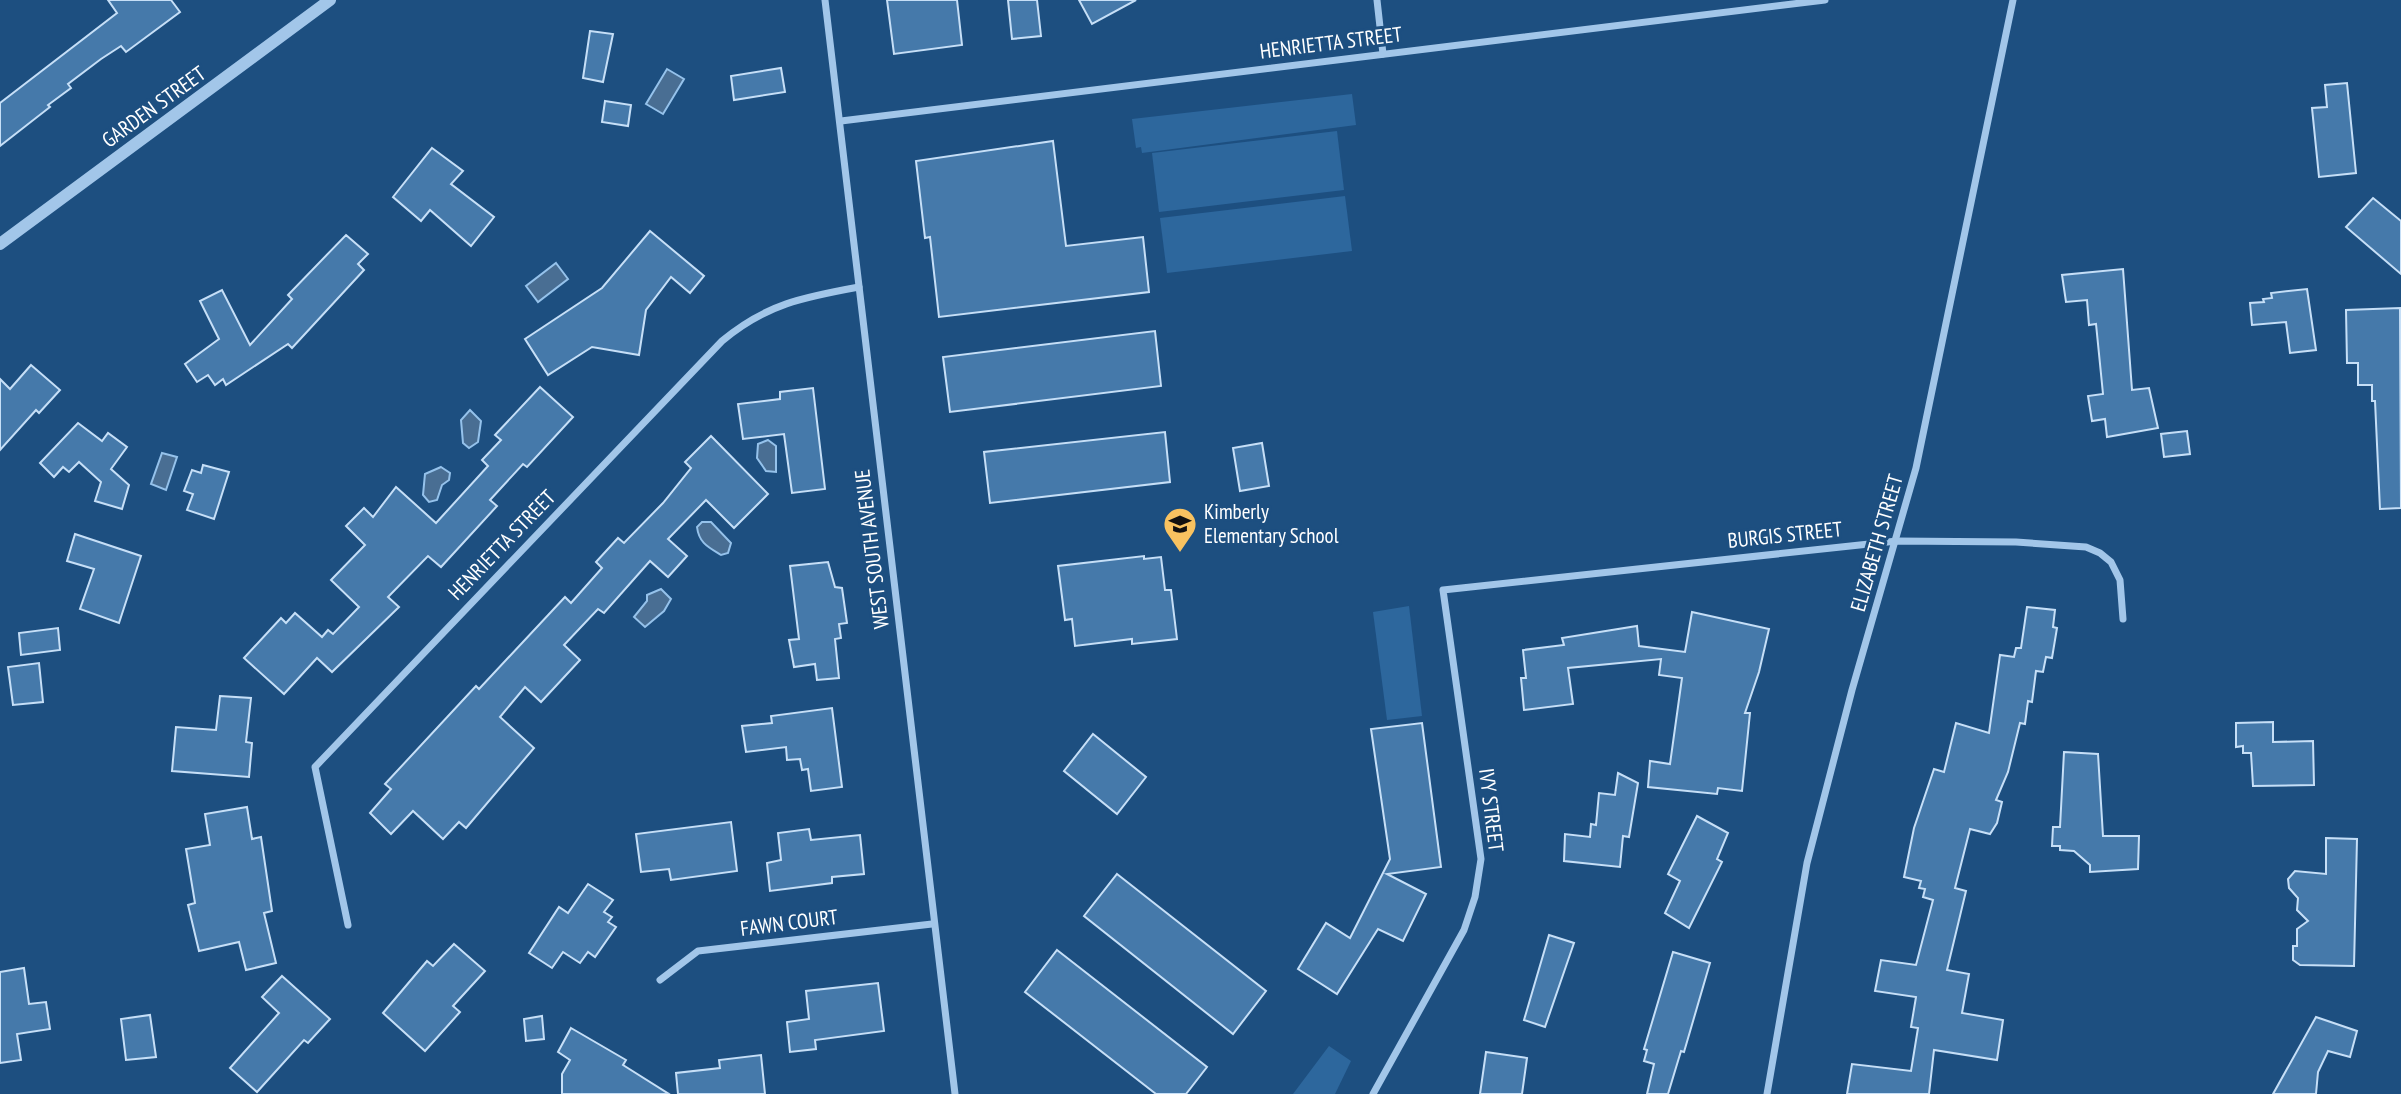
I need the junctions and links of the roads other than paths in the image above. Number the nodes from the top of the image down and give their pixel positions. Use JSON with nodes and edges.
{"nodes":[{"id":1,"x":330,"y":0,"type":"edge"},
{"id":2,"x":825,"y":0,"type":"edge"},
{"id":3,"x":1377,"y":0,"type":"edge"},
{"id":4,"x":1825,"y":0,"type":"edge"},
{"id":5,"x":2013,"y":0,"type":"edge"},
{"id":6,"x":1383,"y":54,"type":"junction"},
{"id":7,"x":841,"y":121,"type":"junction"},
{"id":8,"x":0,"y":244,"type":"edge"},
{"id":9,"x":859,"y":287,"type":"junction"},
{"id":10,"x":1897,"y":541,"type":"junction"},
{"id":11,"x":1443,"y":590,"type":"joint"},
{"id":12,"x":2123,"y":619,"type":"dead end"},
{"id":13,"x":932,"y":924,"type":"junction"},
{"id":14,"x":348,"y":925,"type":"dead end"},
{"id":15,"x":660,"y":980,"type":"dead end"},
{"id":16,"x":955,"y":1094,"type":"edge"},
{"id":17,"x":1373,"y":1094,"type":"edge"},
{"id":18,"x":1767,"y":1094,"type":"edge"}],
"edges":[{"from":1,"to":8,"type":"street","name":"GARDEN STREET"},
{"from":2,"to":7,"type":"street","name":"WEST SOUTH AVENUE"},
{"from":3,"to":6,"type":"street"},
{"from":4,"to":6,"type":"street","name":"HENRIETTA STREET"},
{"from":5,"to":10,"type":"street","name":"ELIZABETH STREET"},
{"from":6,"to":7,"type":"street","name":"HENRIETTA STREET"},
{"from":7,"to":9,"type":"street","name":"WEST SOUTH AVENUE"},
{"from":9,"to":13,"type":"street","name":"WEST SOUTH AVENUE"},
{"from":9,"to":14,"type":"street","name":"HENRIETTA STREET"},
{"from":10,"to":11,"type":"street","name":"BURGIS STREET"},
{"from":10,"to":12,"type":"street","name":"BURGIS STREET"},
{"from":10,"to":18,"type":"street","name":"ELIZABETH STREET"},
{"from":11,"to":17,"type":"street","name":"IVY STREET"},
{"from":13,"to":15,"type":"street","name":"FAWN COURT"},
{"from":13,"to":16,"type":"street","name":"WEST SOUTH AVENUE"}]}
